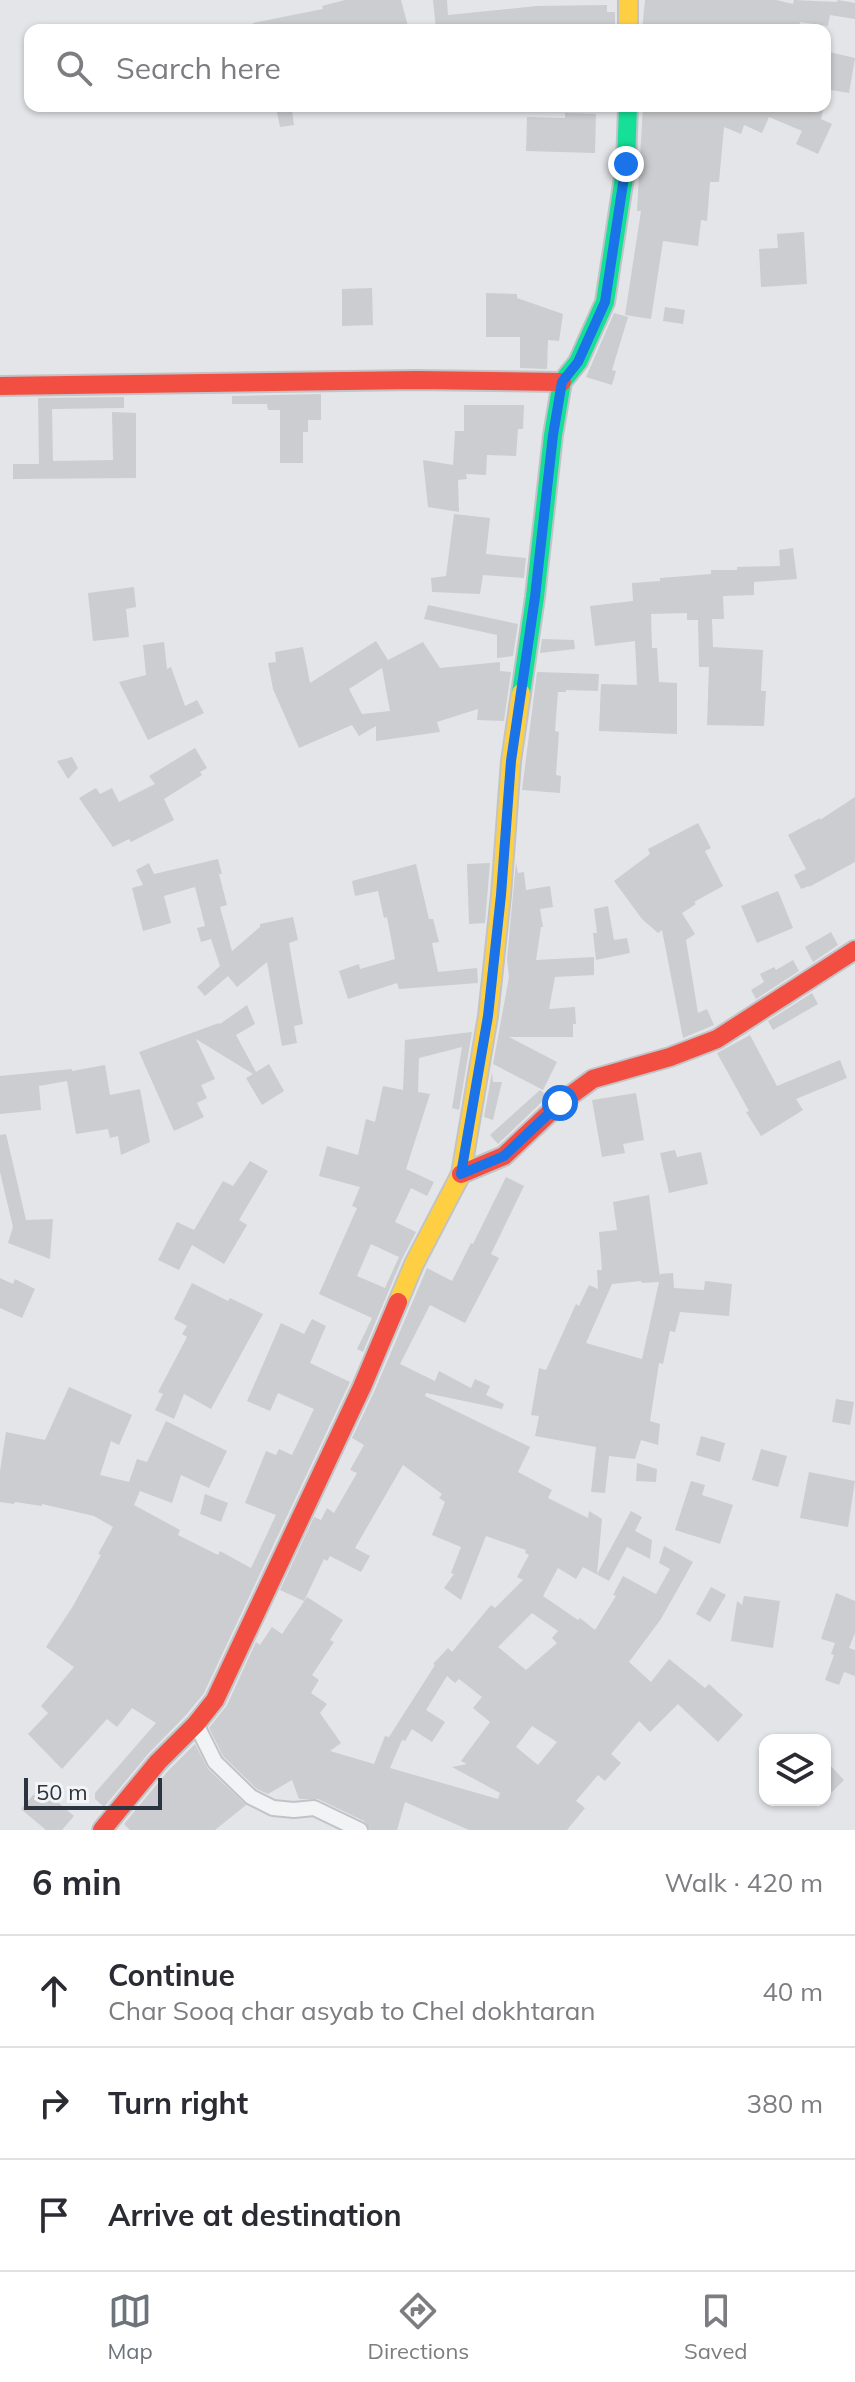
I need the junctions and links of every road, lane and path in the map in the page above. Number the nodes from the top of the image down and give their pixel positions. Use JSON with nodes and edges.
{"nodes":[{"id":1,"x":628,"y":0,"type":"edge"},
{"id":2,"x":628,"y":24,"type":"edge"},
{"id":3,"x":628,"y":112,"type":"edge"},
{"id":4,"x":562,"y":382,"type":"junction"},
{"id":5,"x":0,"y":386,"type":"edge"},
{"id":6,"x":855,"y":950,"type":"edge"},
{"id":7,"x":461,"y":1174,"type":"junction"},
{"id":8,"x":196,"y":1724,"type":"junction"},
{"id":9,"x":102,"y":1830,"type":"edge"},
{"id":10,"x":360,"y":1830,"type":"edge"}],
"edges":[{"from":1,"to":2,"type":"street"},
{"from":3,"to":4,"type":"street"},
{"from":4,"to":5,"type":"street"},
{"from":4,"to":7,"type":"street"},
{"from":6,"to":7,"type":"street"},
{"from":7,"to":8,"type":"street"},
{"from":8,"to":9,"type":"street"},
{"from":8,"to":10,"type":"street"}]}
